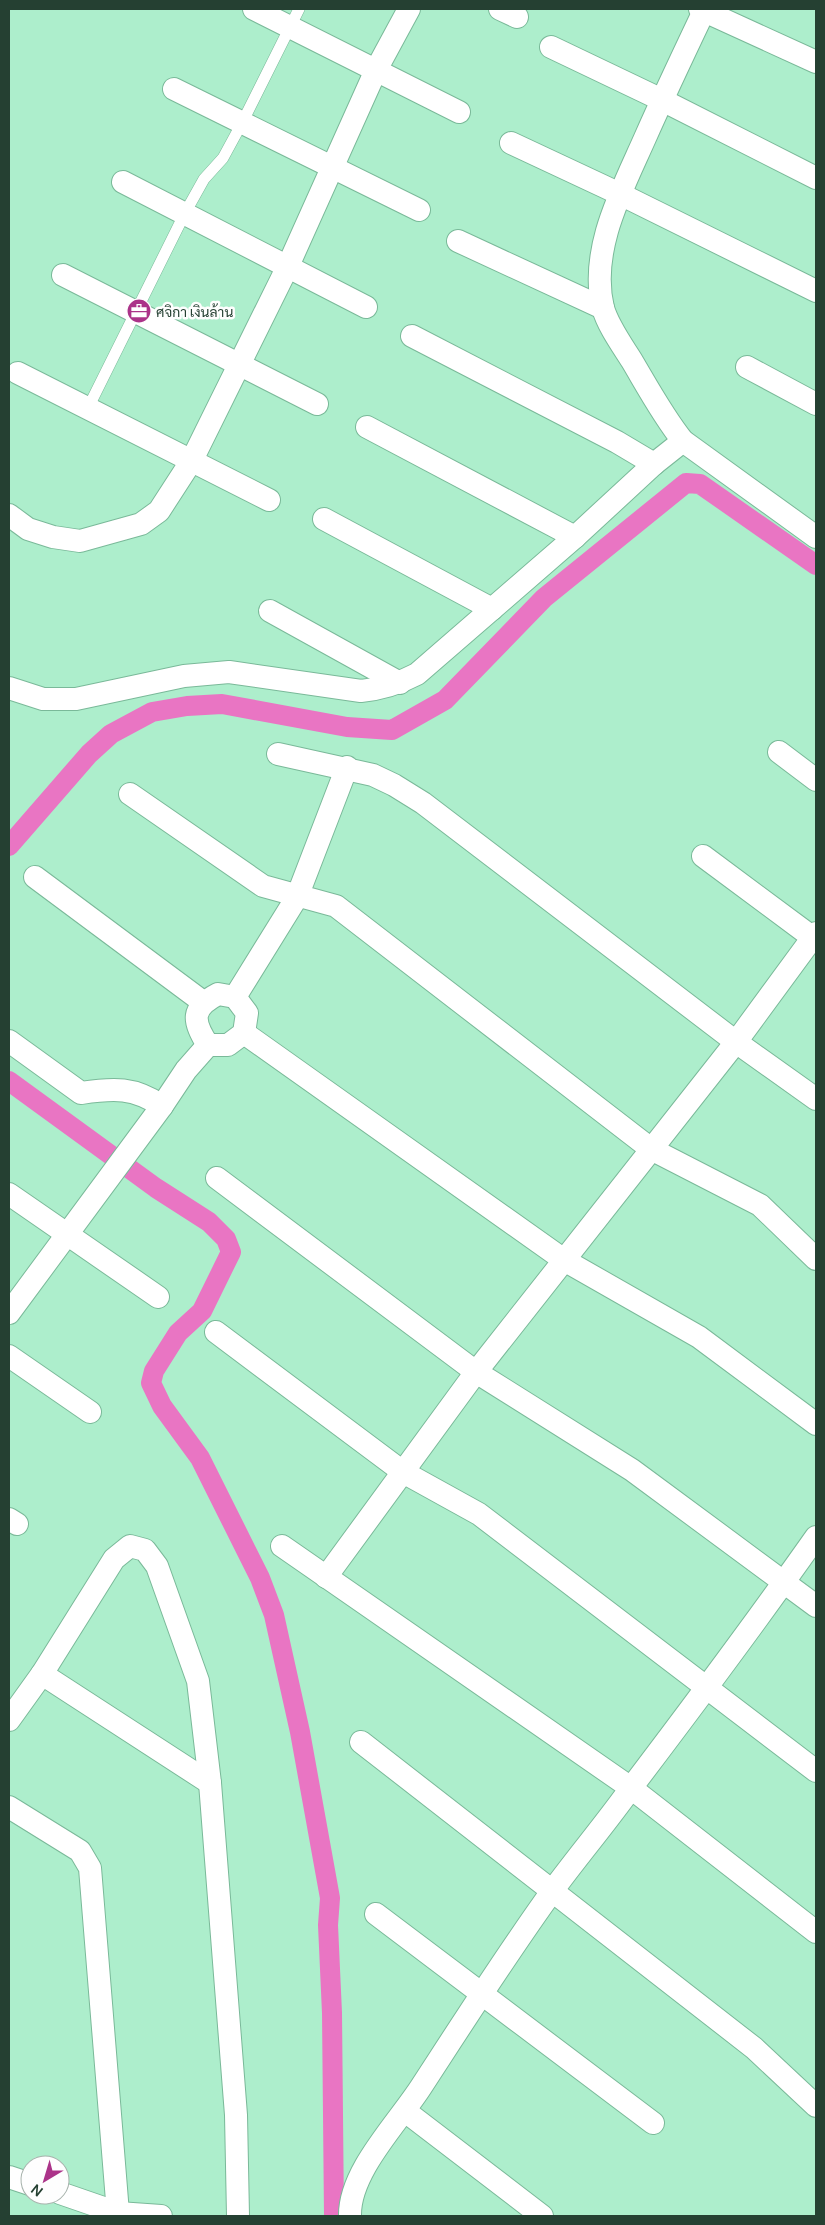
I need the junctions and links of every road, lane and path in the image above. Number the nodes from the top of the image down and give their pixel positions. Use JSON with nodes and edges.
{"nodes":[{"id":1,"x":254,"y":9,"type":"edge"},
{"id":2,"x":408,"y":9,"type":"edge"},
{"id":3,"x":702,"y":10,"type":"edge"},
{"id":4,"x":295,"y":18,"type":"edge"},
{"id":5,"x":551,"y":47,"type":"dead end"},
{"id":6,"x":816,"y":62,"type":"edge"},
{"id":7,"x":376,"y":70,"type":"junction"},
{"id":8,"x":174,"y":89,"type":"dead end"},
{"id":9,"x":662,"y":100,"type":"junction"},
{"id":10,"x":459,"y":112,"type":"dead end"},
{"id":11,"x":242,"y":123,"type":"junction"},
{"id":12,"x":511,"y":143,"type":"dead end"},
{"id":13,"x":332,"y":168,"type":"junction"},
{"id":14,"x":816,"y":178,"type":"edge"},
{"id":15,"x":123,"y":182,"type":"dead end"},
{"id":16,"x":620,"y":194,"type":"junction"},
{"id":17,"x":419,"y":210,"type":"dead end"},
{"id":18,"x":185,"y":213,"type":"junction"},
{"id":19,"x":458,"y":241,"type":"dead end"},
{"id":20,"x":288,"y":266,"type":"junction"},
{"id":21,"x":63,"y":275,"type":"dead end"},
{"id":22,"x":816,"y":291,"type":"edge"},
{"id":23,"x":366,"y":307,"type":"dead end"},
{"id":24,"x":603,"y":308,"type":"junction"},
{"id":25,"x":136,"y":312,"type":"junction"},
{"id":26,"x":412,"y":336,"type":"dead end"},
{"id":27,"x":239,"y":364,"type":"junction"},
{"id":28,"x":748,"y":367,"type":"dead end"},
{"id":29,"x":18,"y":373,"type":"dead end"},
{"id":30,"x":317,"y":404,"type":"dead end"},
{"id":31,"x":816,"y":404,"type":"edge"},
{"id":32,"x":88,"y":408,"type":"junction"},
{"id":33,"x":366,"y":427,"type":"dead end"},
{"id":34,"x":683,"y":441,"type":"junction"},
{"id":35,"x":192,"y":460,"type":"junction"},
{"id":36,"x":654,"y":464,"type":"junction"},
{"id":37,"x":269,"y":500,"type":"dead end"},
{"id":38,"x":9,"y":516,"type":"edge"},
{"id":39,"x":324,"y":520,"type":"dead end"},
{"id":40,"x":816,"y":536,"type":"edge"},
{"id":41,"x":575,"y":537,"type":"junction"},
{"id":42,"x":492,"y":609,"type":"junction"},
{"id":43,"x":270,"y":611,"type":"dead end"},
{"id":44,"x":400,"y":683,"type":"junction"},
{"id":45,"x":9,"y":688,"type":"edge"},
{"id":46,"x":779,"y":752,"type":"dead end"},
{"id":47,"x":278,"y":754,"type":"dead end"},
{"id":48,"x":347,"y":768,"type":"junction"},
{"id":49,"x":816,"y":780,"type":"edge"},
{"id":50,"x":130,"y":794,"type":"dead end"},
{"id":51,"x":703,"y":856,"type":"dead end"},
{"id":52,"x":35,"y":877,"type":"dead end"},
{"id":53,"x":297,"y":897,"type":"junction"},
{"id":54,"x":815,"y":937,"type":"edge"},
{"id":55,"x":235,"y":997,"type":"junction"},
{"id":56,"x":203,"y":1002,"type":"junction"},
{"id":57,"x":244,"y":1033,"type":"junction"},
{"id":58,"x":9,"y":1041,"type":"edge"},
{"id":59,"x":736,"y":1042,"type":"junction"},
{"id":60,"x":208,"y":1045,"type":"junction"},
{"id":61,"x":816,"y":1099,"type":"edge"},
{"id":62,"x":162,"y":1106,"type":"junction"},
{"id":63,"x":651,"y":1149,"type":"junction"},
{"id":64,"x":217,"y":1178,"type":"dead end"},
{"id":65,"x":9,"y":1194,"type":"edge"},
{"id":66,"x":69,"y":1234,"type":"junction"},
{"id":67,"x":816,"y":1259,"type":"edge"},
{"id":68,"x":564,"y":1260,"type":"junction"},
{"id":69,"x":158,"y":1297,"type":"dead end"},
{"id":70,"x":9,"y":1313,"type":"edge"},
{"id":71,"x":216,"y":1332,"type":"dead end"},
{"id":72,"x":9,"y":1356,"type":"edge"},
{"id":73,"x":476,"y":1372,"type":"junction"},
{"id":74,"x":90,"y":1412,"type":"dead end"},
{"id":75,"x":816,"y":1424,"type":"edge"},
{"id":76,"x":403,"y":1472,"type":"junction"},
{"id":77,"x":816,"y":1537,"type":"edge"},
{"id":78,"x":282,"y":1546,"type":"dead end"},
{"id":79,"x":326,"y":1577,"type":"junction"},
{"id":80,"x":785,"y":1582,"type":"junction"},
{"id":81,"x":816,"y":1606,"type":"edge"},
{"id":82,"x":42,"y":1674,"type":"junction"},
{"id":83,"x":705,"y":1687,"type":"junction"},
{"id":84,"x":9,"y":1720,"type":"edge"},
{"id":85,"x":361,"y":1742,"type":"dead end"},
{"id":86,"x":816,"y":1771,"type":"edge"},
{"id":87,"x":210,"y":1783,"type":"junction"},
{"id":88,"x":631,"y":1788,"type":"junction"},
{"id":89,"x":9,"y":1807,"type":"edge"},
{"id":90,"x":553,"y":1890,"type":"junction"},
{"id":91,"x":376,"y":1914,"type":"dead end"},
{"id":92,"x":816,"y":1932,"type":"edge"},
{"id":93,"x":482,"y":1993,"type":"junction"},
{"id":94,"x":816,"y":2106,"type":"edge"},
{"id":95,"x":405,"y":2111,"type":"junction"},
{"id":96,"x":653,"y":2124,"type":"dead end"},
{"id":97,"x":70,"y":2196,"type":"edge"},
{"id":98,"x":118,"y":2213,"type":"junction"},
{"id":99,"x":161,"y":2216,"type":"edge"},
{"id":100,"x":238,"y":2216,"type":"edge"},
{"id":101,"x":350,"y":2216,"type":"edge"},
{"id":102,"x":542,"y":2216,"type":"edge"}],
"edges":[{"from":1,"to":4,"type":"street"},
{"from":2,"to":7,"type":"street"},
{"from":3,"to":6,"type":"street"},
{"from":3,"to":9,"type":"street"},
{"from":4,"to":7,"type":"street"},
{"from":4,"to":11,"type":"lane"},
{"from":5,"to":9,"type":"street"},
{"from":7,"to":10,"type":"street"},
{"from":7,"to":13,"type":"street"},
{"from":8,"to":11,"type":"street"},
{"from":9,"to":14,"type":"street"},
{"from":9,"to":16,"type":"street"},
{"from":11,"to":13,"type":"street"},
{"from":11,"to":18,"type":"lane"},
{"from":12,"to":16,"type":"street"},
{"from":13,"to":17,"type":"street"},
{"from":13,"to":20,"type":"street"},
{"from":15,"to":18,"type":"street"},
{"from":16,"to":22,"type":"street"},
{"from":16,"to":24,"type":"street"},
{"from":18,"to":20,"type":"street"},
{"from":18,"to":25,"type":"lane"},
{"from":19,"to":24,"type":"street"},
{"from":20,"to":23,"type":"street"},
{"from":20,"to":27,"type":"street"},
{"from":21,"to":25,"type":"street"},
{"from":24,"to":34,"type":"street"},
{"from":25,"to":27,"type":"street"},
{"from":25,"to":32,"type":"lane"},
{"from":26,"to":36,"type":"street"},
{"from":27,"to":30,"type":"street"},
{"from":27,"to":35,"type":"street"},
{"from":28,"to":31,"type":"street"},
{"from":29,"to":32,"type":"street"},
{"from":32,"to":35,"type":"street"},
{"from":33,"to":41,"type":"street"},
{"from":34,"to":36,"type":"street"},
{"from":34,"to":40,"type":"street"},
{"from":35,"to":37,"type":"street"},
{"from":35,"to":38,"type":"street"},
{"from":36,"to":41,"type":"street"},
{"from":39,"to":42,"type":"street"},
{"from":41,"to":42,"type":"street"},
{"from":42,"to":44,"type":"street"},
{"from":43,"to":44,"type":"street"},
{"from":44,"to":45,"type":"street"},
{"from":46,"to":49,"type":"street"},
{"from":47,"to":48,"type":"street"},
{"from":48,"to":53,"type":"street"},
{"from":48,"to":59,"type":"street"},
{"from":50,"to":53,"type":"street"},
{"from":51,"to":54,"type":"street"},
{"from":52,"to":56,"type":"street"},
{"from":53,"to":55,"type":"street"},
{"from":53,"to":63,"type":"street"},
{"from":54,"to":59,"type":"street"},
{"from":55,"to":56,"type":"street"},
{"from":55,"to":57,"type":"street"},
{"from":56,"to":60,"type":"street"},
{"from":57,"to":60,"type":"street"},
{"from":57,"to":68,"type":"street"},
{"from":58,"to":62,"type":"street"},
{"from":59,"to":61,"type":"street"},
{"from":59,"to":63,"type":"street"},
{"from":60,"to":62,"type":"street"},
{"from":62,"to":66,"type":"street"},
{"from":63,"to":67,"type":"street"},
{"from":63,"to":68,"type":"street"},
{"from":64,"to":73,"type":"street"},
{"from":65,"to":66,"type":"street"},
{"from":66,"to":69,"type":"street"},
{"from":66,"to":70,"type":"street"},
{"from":68,"to":73,"type":"street"},
{"from":68,"to":75,"type":"street"},
{"from":71,"to":76,"type":"street"},
{"from":72,"to":74,"type":"street"},
{"from":73,"to":76,"type":"street"},
{"from":73,"to":80,"type":"street"},
{"from":76,"to":79,"type":"street"},
{"from":76,"to":83,"type":"street"},
{"from":77,"to":80,"type":"street"},
{"from":78,"to":79,"type":"street"},
{"from":79,"to":88,"type":"street"},
{"from":80,"to":81,"type":"street"},
{"from":80,"to":83,"type":"street"},
{"from":82,"to":84,"type":"street"},
{"from":82,"to":87,"type":"street"},
{"from":82,"to":87,"type":"street"},
{"from":83,"to":86,"type":"street"},
{"from":83,"to":88,"type":"street"},
{"from":85,"to":90,"type":"street"},
{"from":87,"to":100,"type":"street"},
{"from":88,"to":90,"type":"street"},
{"from":88,"to":92,"type":"street"},
{"from":89,"to":98,"type":"street"},
{"from":90,"to":93,"type":"street"},
{"from":90,"to":94,"type":"street"},
{"from":91,"to":93,"type":"street"},
{"from":93,"to":95,"type":"street"},
{"from":93,"to":96,"type":"street"},
{"from":95,"to":101,"type":"street"},
{"from":95,"to":102,"type":"street"},
{"from":97,"to":98,"type":"street"},
{"from":98,"to":99,"type":"street"}]}
